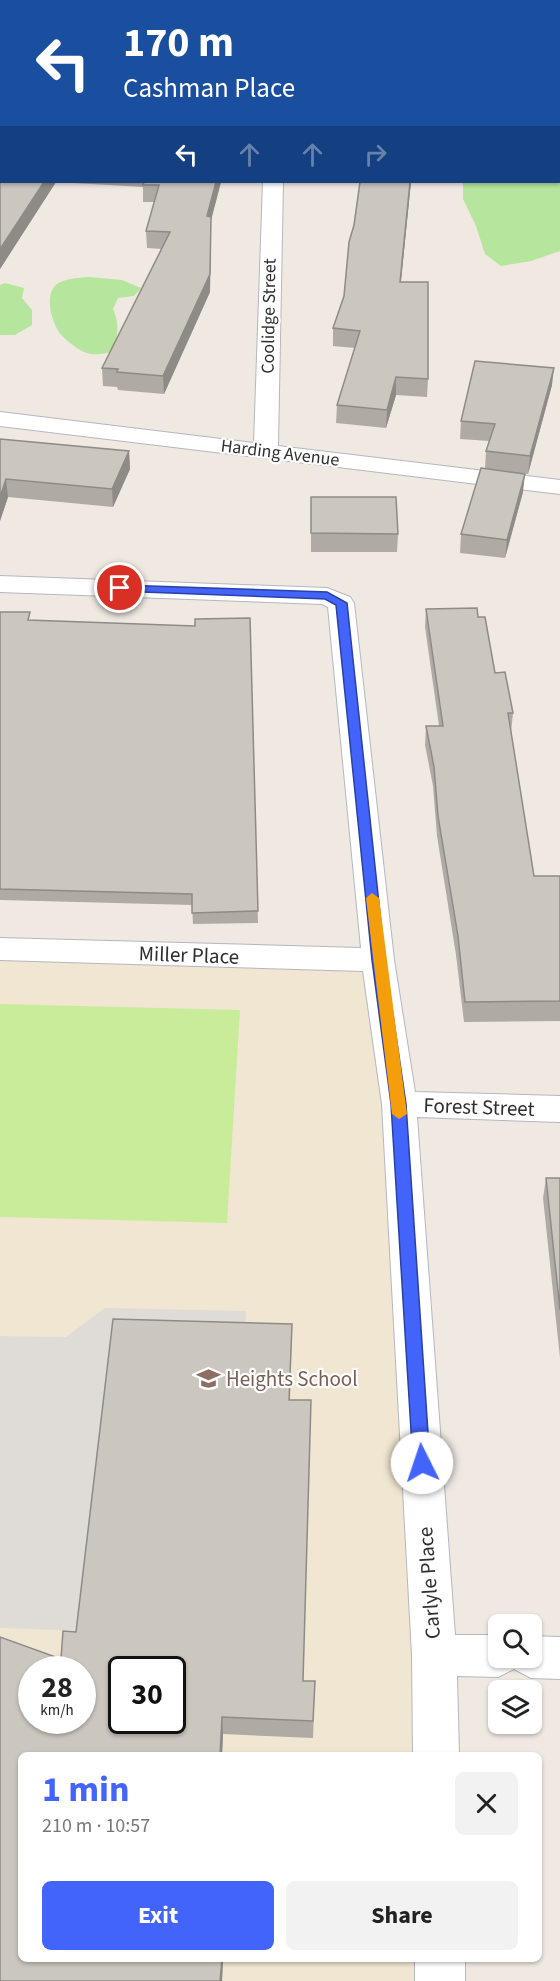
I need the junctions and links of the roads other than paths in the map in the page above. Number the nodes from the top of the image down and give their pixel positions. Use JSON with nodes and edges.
{"nodes":[{"id":1,"x":273,"y":183,"type":"edge"},
{"id":2,"x":0,"y":419,"type":"edge"},
{"id":3,"x":266,"y":451,"type":"junction"},
{"id":4,"x":560,"y":487,"type":"edge"},
{"id":5,"x":0,"y":584,"type":"edge"},
{"id":6,"x":0,"y":950,"type":"edge"},
{"id":7,"x":378,"y":960,"type":"junction"},
{"id":8,"x":399,"y":1104,"type":"junction"},
{"id":9,"x":560,"y":1109,"type":"edge"},
{"id":10,"x":434,"y":1655,"type":"junction"},
{"id":11,"x":488,"y":1656,"type":"edge"},
{"id":12,"x":542,"y":1658,"type":"edge"},
{"id":13,"x":560,"y":1658,"type":"edge"},
{"id":14,"x":436,"y":1752,"type":"edge"},
{"id":15,"x":440,"y":1962,"type":"edge"},
{"id":16,"x":440,"y":1981,"type":"edge"}],
"edges":[{"from":1,"to":3,"type":"street","name":"Coolidge Street"},
{"from":2,"to":3,"type":"street","name":"Harding Avenue"},
{"from":3,"to":4,"type":"street","name":"Harding Avenue"},
{"from":5,"to":7,"type":"street","name":"Carlyle Place"},
{"from":6,"to":7,"type":"street","name":"Miller Place"},
{"from":7,"to":8,"type":"street","name":"Carlyle Place"},
{"from":8,"to":9,"type":"street","name":"Forest Street"},
{"from":8,"to":10,"type":"street","name":"Carlyle Place"},
{"from":10,"to":11,"type":"street"},
{"from":10,"to":14,"type":"street","name":"Carlyle Place"},
{"from":12,"to":13,"type":"street"},
{"from":15,"to":16,"type":"street"}]}
